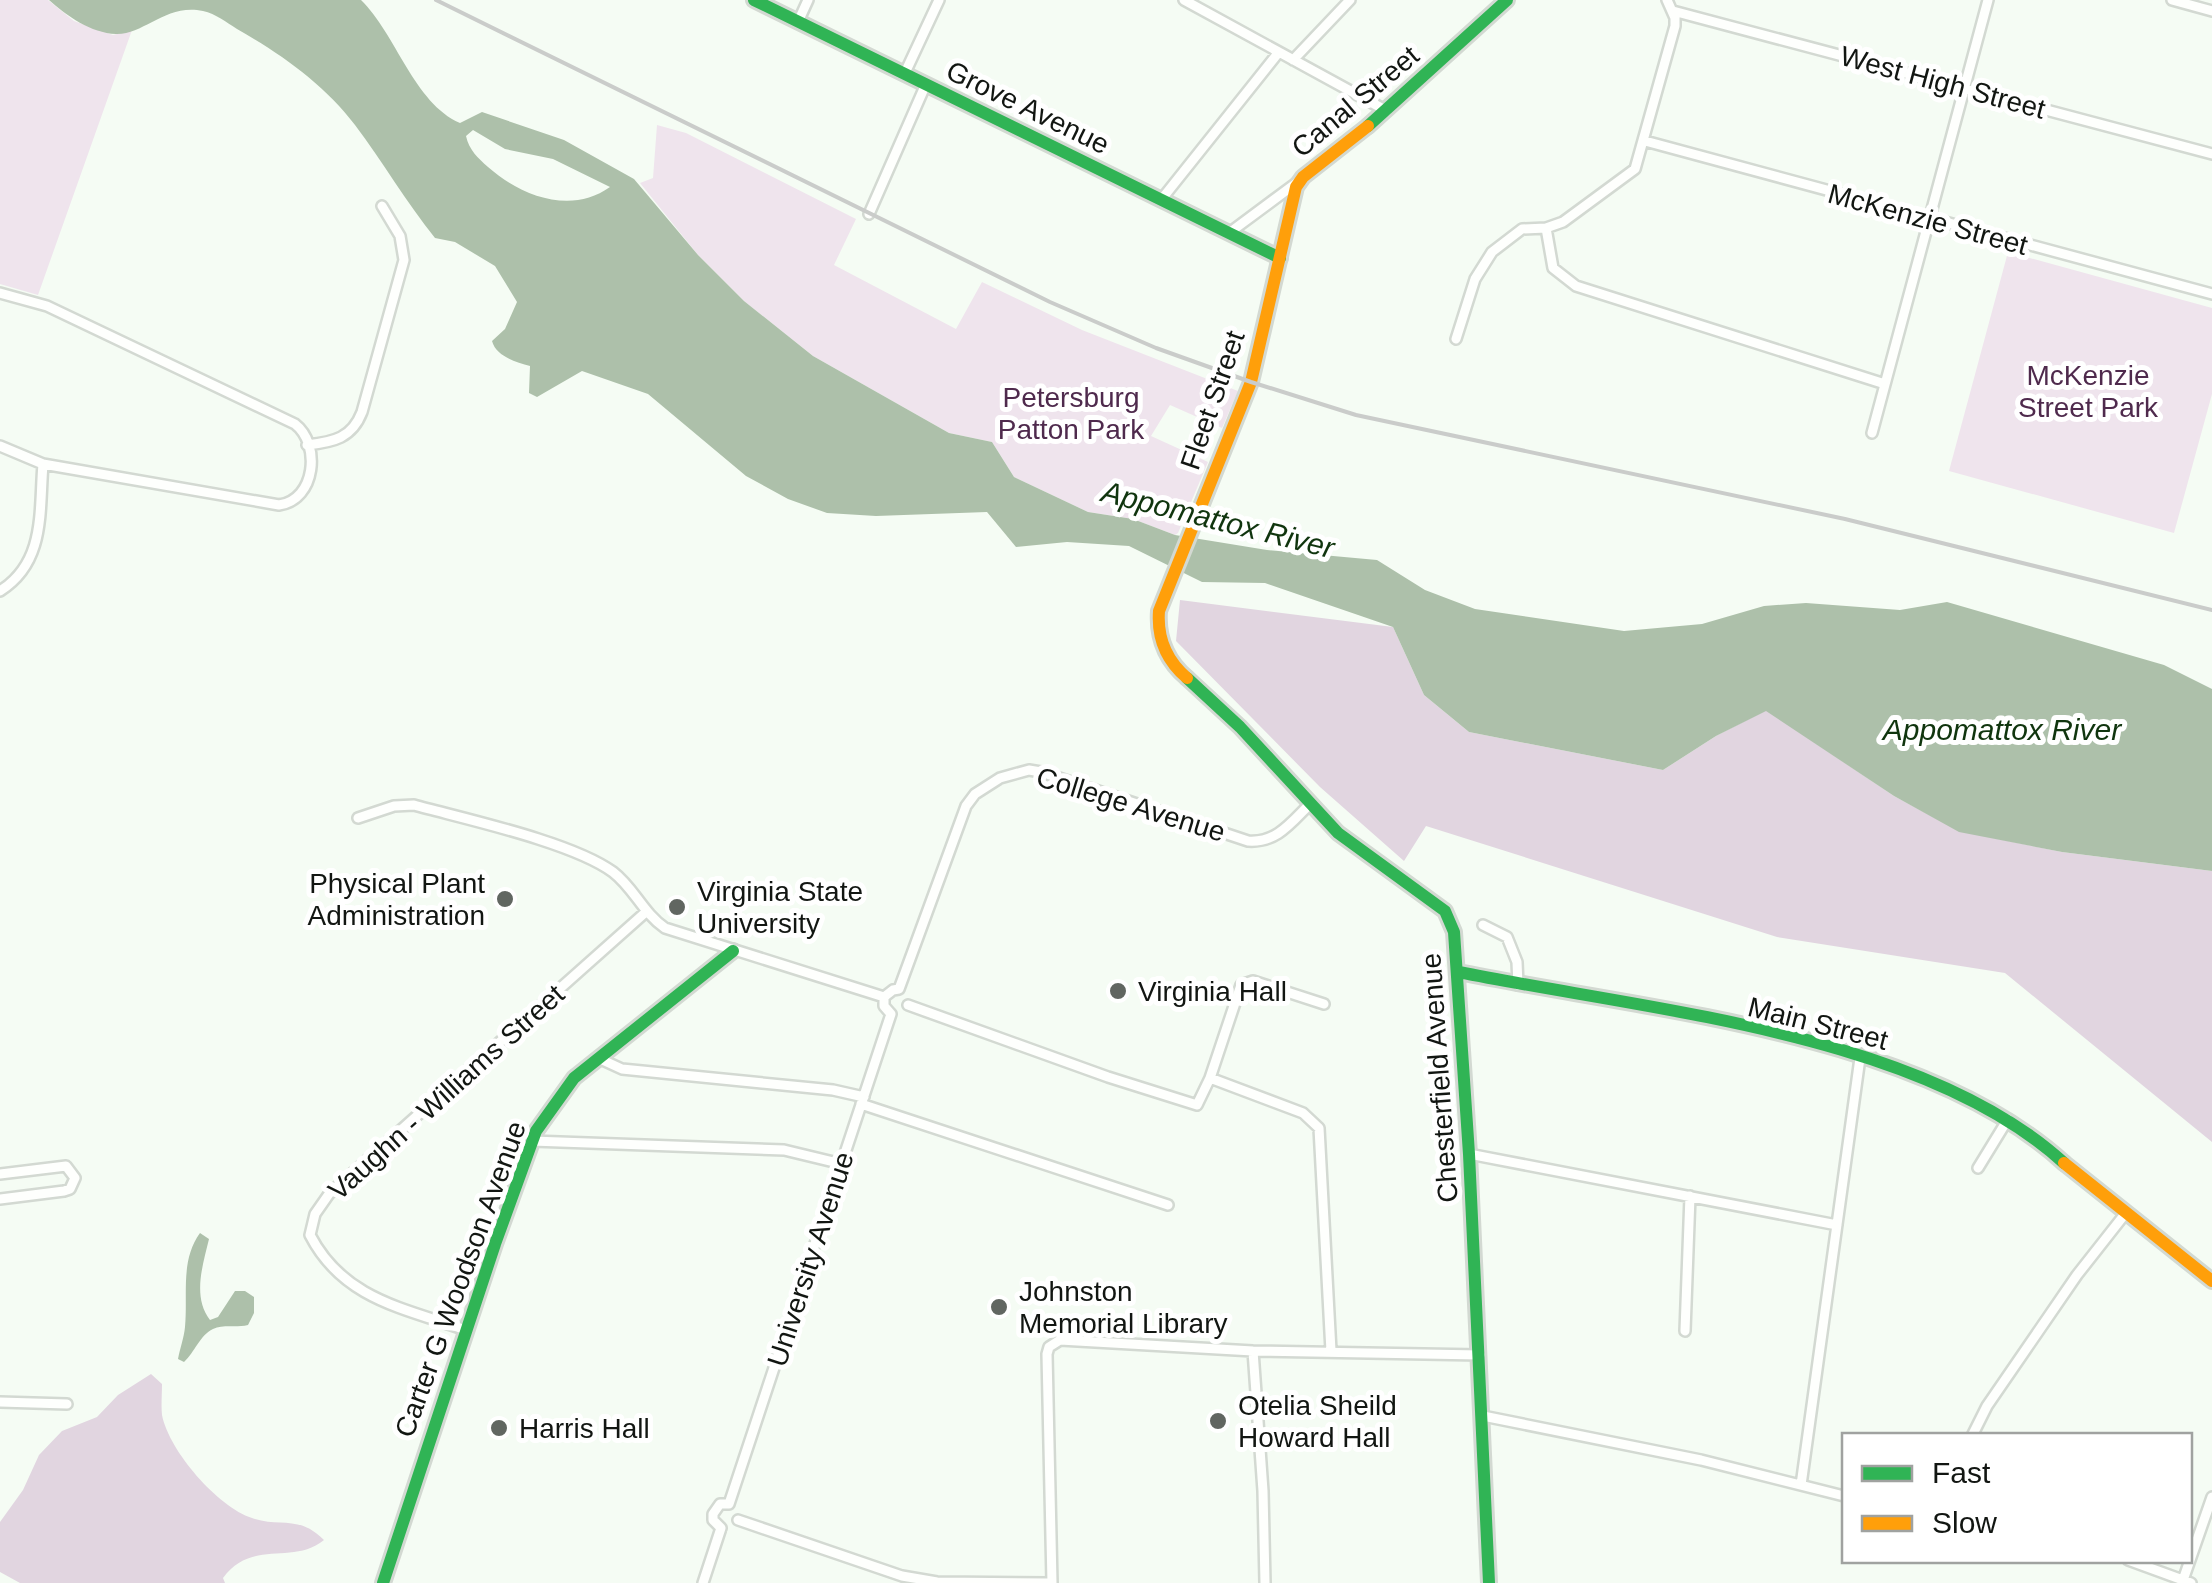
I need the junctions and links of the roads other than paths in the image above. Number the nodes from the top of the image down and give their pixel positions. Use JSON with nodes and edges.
{"nodes":[{"id":1,"x":754,"y":0,"type":"edge"},
{"id":2,"x":808,"y":0,"type":"edge"},
{"id":3,"x":939,"y":0,"type":"edge"},
{"id":4,"x":1184,"y":0,"type":"edge"},
{"id":5,"x":1350,"y":0,"type":"edge"},
{"id":6,"x":1507,"y":0,"type":"edge"},
{"id":7,"x":1667,"y":0,"type":"edge"},
{"id":8,"x":1988,"y":0,"type":"edge"},
{"id":9,"x":2172,"y":0,"type":"edge"},
{"id":10,"x":1673,"y":11,"type":"junction"},
{"id":11,"x":2212,"y":11,"type":"edge"},
{"id":12,"x":798,"y":22,"type":"junction"},
{"id":13,"x":1279,"y":52,"type":"junction"},
{"id":14,"x":1293,"y":60,"type":"junction"},
{"id":15,"x":904,"y":75,"type":"junction"},
{"id":16,"x":926,"y":84,"type":"junction"},
{"id":17,"x":1965,"y":88,"type":"junction"},
{"id":18,"x":1387,"y":111,"type":"junction"},
{"id":19,"x":1645,"y":141,"type":"junction"},
{"id":20,"x":2212,"y":154,"type":"edge"},
{"id":21,"x":1303,"y":177,"type":"junction"},
{"id":22,"x":1160,"y":200,"type":"junction"},
{"id":23,"x":382,"y":206,"type":"dead end"},
{"id":24,"x":869,"y":214,"type":"dead end"},
{"id":25,"x":1929,"y":219,"type":"junction"},
{"id":26,"x":1546,"y":228,"type":"junction"},
{"id":27,"x":1229,"y":233,"type":"junction"},
{"id":28,"x":1280,"y":258,"type":"junction"},
{"id":29,"x":0,"y":292,"type":"edge"},
{"id":30,"x":2212,"y":294,"type":"edge"},
{"id":31,"x":1456,"y":340,"type":"dead end"},
{"id":32,"x":1885,"y":384,"type":"junction"},
{"id":33,"x":1872,"y":433,"type":"dead end"},
{"id":34,"x":307,"y":445,"type":"junction"},
{"id":35,"x":0,"y":446,"type":"edge"},
{"id":36,"x":43,"y":464,"type":"junction"},
{"id":37,"x":1170,"y":578,"type":"joint"},
{"id":38,"x":0,"y":591,"type":"edge"},
{"id":39,"x":1309,"y":805,"type":"junction"},
{"id":40,"x":358,"y":818,"type":"dead end"},
{"id":41,"x":647,"y":911,"type":"junction"},
{"id":42,"x":1483,"y":926,"type":"dead end"},
{"id":43,"x":733,"y":951,"type":"junction"},
{"id":44,"x":1459,"y":972,"type":"junction"},
{"id":45,"x":1518,"y":985,"type":"junction"},
{"id":46,"x":899,"y":990,"type":"junction"},
{"id":47,"x":884,"y":997,"type":"junction"},
{"id":48,"x":1324,"y":1004,"type":"dead end"},
{"id":49,"x":908,"y":1005,"type":"junction"},
{"id":50,"x":892,"y":1014,"type":"junction"},
{"id":51,"x":598,"y":1058,"type":"junction"},
{"id":52,"x":1860,"y":1058,"type":"junction"},
{"id":53,"x":1210,"y":1078,"type":"junction"},
{"id":54,"x":862,"y":1100,"type":"junction"},
{"id":55,"x":2008,"y":1119,"type":"junction"},
{"id":56,"x":532,"y":1140,"type":"junction"},
{"id":57,"x":1469,"y":1154,"type":"junction"},
{"id":58,"x":842,"y":1164,"type":"junction"},
{"id":59,"x":1978,"y":1168,"type":"dead end"},
{"id":60,"x":0,"y":1174,"type":"edge"},
{"id":61,"x":1690,"y":1196,"type":"junction"},
{"id":62,"x":0,"y":1199,"type":"edge"},
{"id":63,"x":1168,"y":1205,"type":"dead end"},
{"id":64,"x":2125,"y":1214,"type":"junction"},
{"id":65,"x":1837,"y":1225,"type":"junction"},
{"id":66,"x":2212,"y":1281,"type":"edge"},
{"id":67,"x":466,"y":1330,"type":"junction"},
{"id":68,"x":1685,"y":1331,"type":"dead end"},
{"id":69,"x":1253,"y":1351,"type":"junction"},
{"id":70,"x":1330,"y":1351,"type":"junction"},
{"id":71,"x":1480,"y":1355,"type":"junction"},
{"id":72,"x":0,"y":1402,"type":"edge"},
{"id":73,"x":67,"y":1404,"type":"dead end"},
{"id":74,"x":1483,"y":1416,"type":"junction"},
{"id":75,"x":1974,"y":1433,"type":"edge"},
{"id":76,"x":1801,"y":1486,"type":"junction"},
{"id":77,"x":1842,"y":1496,"type":"edge"},
{"id":78,"x":2212,"y":1497,"type":"edge"},
{"id":79,"x":730,"y":1504,"type":"junction"},
{"id":80,"x":738,"y":1520,"type":"junction"},
{"id":81,"x":722,"y":1528,"type":"junction"},
{"id":82,"x":2192,"y":1560,"type":"edge"},
{"id":83,"x":2136,"y":1563,"type":"edge"},
{"id":84,"x":2185,"y":1582,"type":"edge"},
{"id":85,"x":383,"y":1583,"type":"edge"},
{"id":86,"x":703,"y":1583,"type":"edge"},
{"id":87,"x":1050,"y":1583,"type":"edge"},
{"id":88,"x":1265,"y":1583,"type":"edge"},
{"id":89,"x":1489,"y":1583,"type":"edge"}],
"edges":[{"from":1,"to":12,"type":"main road","name":"Grove Avenue"},
{"from":2,"to":12,"type":"street"},
{"from":3,"to":15,"type":"street"},
{"from":4,"to":13,"type":"street"},
{"from":5,"to":14,"type":"street"},
{"from":6,"to":18,"type":"main road","name":"Canal Street"},
{"from":7,"to":10,"type":"street"},
{"from":8,"to":17,"type":"street"},
{"from":9,"to":11,"type":"street"},
{"from":10,"to":17,"type":"street","name":"West High Street"},
{"from":10,"to":19,"type":"street"},
{"from":12,"to":15,"type":"main road","name":"Grove Avenue"},
{"from":13,"to":14,"type":"street"},
{"from":13,"to":22,"type":"street"},
{"from":14,"to":18,"type":"street"},
{"from":15,"to":16,"type":"main road","name":"Grove Avenue"},
{"from":16,"to":22,"type":"main road","name":"Grove Avenue"},
{"from":16,"to":24,"type":"street"},
{"from":17,"to":20,"type":"street","name":"West High Street"},
{"from":17,"to":25,"type":"street"},
{"from":18,"to":21,"type":"main road","name":"Canal Street"},
{"from":19,"to":25,"type":"street","name":"McKenzie Street"},
{"from":19,"to":26,"type":"street"},
{"from":21,"to":27,"type":"street","name":"Canal Street"},
{"from":21,"to":28,"type":"main road","name":"Fleet Street"},
{"from":22,"to":27,"type":"main road","name":"Grove Avenue"},
{"from":23,"to":34,"type":"street"},
{"from":25,"to":30,"type":"street","name":"McKenzie Street"},
{"from":25,"to":32,"type":"street"},
{"from":26,"to":31,"type":"street"},
{"from":26,"to":32,"type":"street"},
{"from":27,"to":28,"type":"main road","name":"Grove Avenue"},
{"from":28,"to":37,"type":"main road","name":"Fleet Street"},
{"from":29,"to":34,"type":"street"},
{"from":32,"to":33,"type":"street"},
{"from":34,"to":36,"type":"street"},
{"from":35,"to":36,"type":"street"},
{"from":36,"to":38,"type":"street"},
{"from":37,"to":39,"type":"main road","name":"Chesterfield Avenue"},
{"from":39,"to":44,"type":"main road","name":"Chesterfield Avenue"},
{"from":39,"to":46,"type":"street","name":"College Avenue"},
{"from":40,"to":41,"type":"street"},
{"from":41,"to":43,"type":"street"},
{"from":41,"to":67,"type":"street","name":"Vaughn - Williams Street"},
{"from":42,"to":45,"type":"street"},
{"from":43,"to":47,"type":"street"},
{"from":43,"to":51,"type":"main road","name":"Carter G Woodson Avenue"},
{"from":44,"to":45,"type":"main road","name":"Main Street"},
{"from":44,"to":57,"type":"main road","name":"Chesterfield Avenue"},
{"from":45,"to":52,"type":"main road","name":"Main Street"},
{"from":46,"to":47,"type":"street"},
{"from":46,"to":49,"type":"street"},
{"from":47,"to":50,"type":"street"},
{"from":48,"to":53,"type":"street"},
{"from":49,"to":50,"type":"street"},
{"from":49,"to":53,"type":"street"},
{"from":50,"to":54,"type":"street","name":"University Avenue"},
{"from":51,"to":54,"type":"street"},
{"from":51,"to":56,"type":"main road","name":"Carter G Woodson Avenue"},
{"from":52,"to":55,"type":"main road","name":"Main Street"},
{"from":52,"to":65,"type":"street"},
{"from":53,"to":70,"type":"street"},
{"from":54,"to":58,"type":"street","name":"University Avenue"},
{"from":54,"to":63,"type":"street"},
{"from":55,"to":59,"type":"street"},
{"from":55,"to":64,"type":"main road","name":"Main Street"},
{"from":56,"to":58,"type":"street"},
{"from":56,"to":67,"type":"main road","name":"Carter G Woodson Avenue"},
{"from":57,"to":61,"type":"street"},
{"from":57,"to":71,"type":"main road","name":"Chesterfield Avenue"},
{"from":58,"to":79,"type":"street","name":"University Avenue"},
{"from":60,"to":62,"type":"street"},
{"from":61,"to":65,"type":"street"},
{"from":61,"to":68,"type":"street"},
{"from":64,"to":66,"type":"main road","name":"Main Street"},
{"from":64,"to":75,"type":"street"},
{"from":65,"to":76,"type":"street"},
{"from":67,"to":85,"type":"main road","name":"Carter G Woodson Avenue"},
{"from":69,"to":70,"type":"street"},
{"from":69,"to":87,"type":"street"},
{"from":69,"to":88,"type":"street"},
{"from":70,"to":71,"type":"street"},
{"from":71,"to":74,"type":"main road","name":"Chesterfield Avenue"},
{"from":72,"to":73,"type":"street"},
{"from":74,"to":76,"type":"street"},
{"from":74,"to":89,"type":"main road","name":"Chesterfield Avenue"},
{"from":76,"to":77,"type":"street"},
{"from":78,"to":82,"type":"street"},
{"from":79,"to":80,"type":"street"},
{"from":79,"to":81,"type":"street","name":"University Avenue"},
{"from":80,"to":81,"type":"street"},
{"from":80,"to":87,"type":"street"},
{"from":81,"to":86,"type":"street","name":"University Avenue"},
{"from":83,"to":84,"type":"street"}]}
